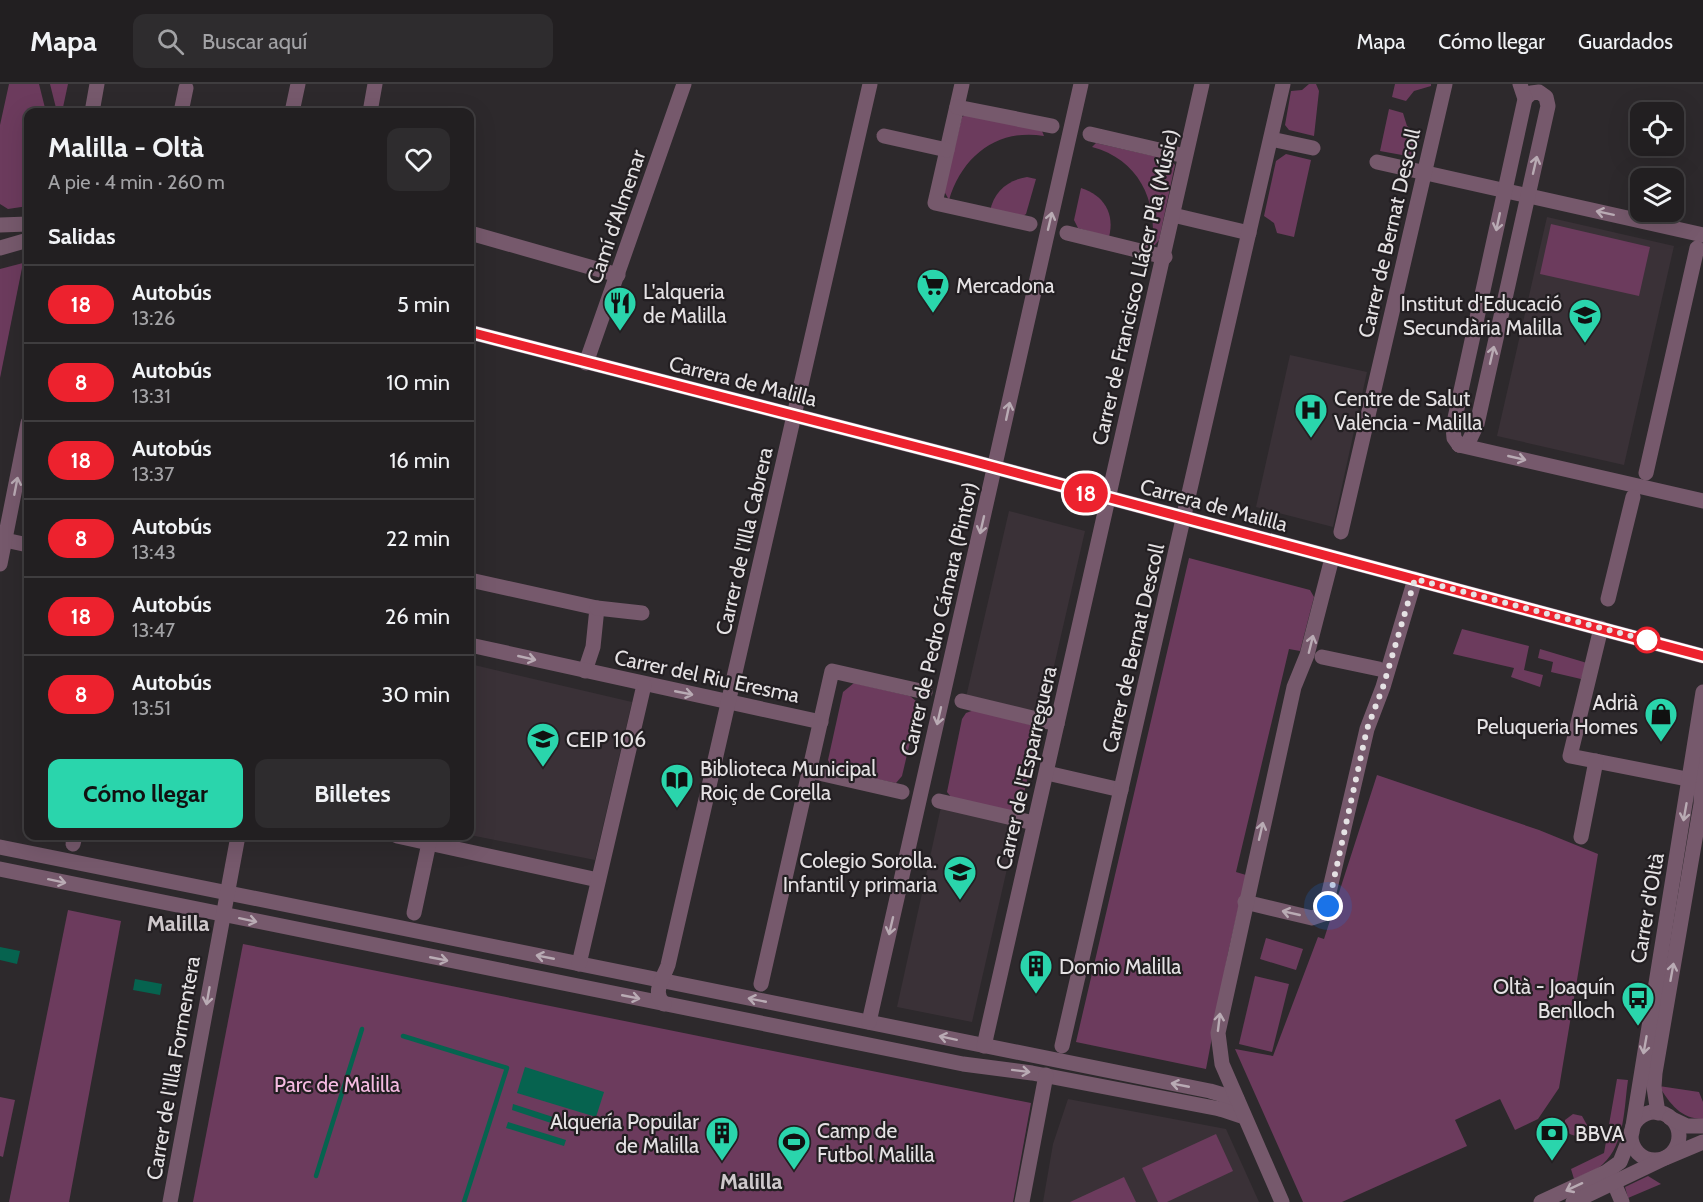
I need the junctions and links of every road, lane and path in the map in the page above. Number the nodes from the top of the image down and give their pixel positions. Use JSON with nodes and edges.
{"nodes":[{"id":1,"x":97,"y":84,"type":"edge"},
{"id":2,"x":298,"y":84,"type":"edge"},
{"id":3,"x":375,"y":84,"type":"edge"},
{"id":4,"x":684,"y":84,"type":"edge"},
{"id":5,"x":870,"y":84,"type":"edge"},
{"id":6,"x":880,"y":84,"type":"edge"},
{"id":7,"x":963,"y":84,"type":"edge"},
{"id":8,"x":1081,"y":84,"type":"edge"},
{"id":9,"x":1202,"y":84,"type":"edge"},
{"id":10,"x":1283,"y":84,"type":"edge"},
{"id":11,"x":1445,"y":84,"type":"edge"},
{"id":12,"x":1520,"y":84,"type":"edge"},
{"id":13,"x":186,"y":88,"type":"dead end"},
{"id":14,"x":1525,"y":99,"type":"junction"},
{"id":15,"x":957,"y":107,"type":"junction"},
{"id":16,"x":93,"y":108,"type":"edge"},
{"id":17,"x":182,"y":108,"type":"edge"},
{"id":18,"x":293,"y":108,"type":"edge"},
{"id":19,"x":371,"y":108,"type":"edge"},
{"id":20,"x":1052,"y":126,"type":"dead end"},
{"id":21,"x":1090,"y":134,"type":"dead end"},
{"id":22,"x":884,"y":136,"type":"dead end"},
{"id":23,"x":1271,"y":139,"type":"junction"},
{"id":24,"x":1313,"y":148,"type":"dead end"},
{"id":25,"x":947,"y":150,"type":"junction"},
{"id":26,"x":1185,"y":156,"type":"junction"},
{"id":27,"x":1377,"y":162,"type":"dead end"},
{"id":28,"x":1425,"y":173,"type":"junction"},
{"id":29,"x":1505,"y":190,"type":"junction"},
{"id":30,"x":1528,"y":195,"type":"junction"},
{"id":31,"x":1173,"y":215,"type":"junction"},
{"id":32,"x":24,"y":224,"type":"edge"},
{"id":33,"x":1030,"y":224,"type":"dead end"},
{"id":34,"x":0,"y":225,"type":"edge"},
{"id":35,"x":1067,"y":233,"type":"dead end"},
{"id":36,"x":1250,"y":233,"type":"junction"},
{"id":37,"x":474,"y":234,"type":"edge"},
{"id":38,"x":24,"y":241,"type":"edge"},
{"id":39,"x":1700,"y":241,"type":"edge"},
{"id":40,"x":0,"y":248,"type":"edge"},
{"id":41,"x":1165,"y":256,"type":"junction"},
{"id":42,"x":618,"y":275,"type":"junction"},
{"id":43,"x":474,"y":333,"type":"edge"},
{"id":44,"x":586,"y":363,"type":"junction"},
{"id":45,"x":799,"y":417,"type":"junction"},
{"id":46,"x":24,"y":443,"type":"edge"},
{"id":47,"x":1459,"y":445,"type":"junction"},
{"id":48,"x":995,"y":468,"type":"junction"},
{"id":49,"x":1646,"y":473,"type":"dead end"},
{"id":50,"x":1633,"y":497,"type":"dead end"},
{"id":51,"x":1109,"y":499,"type":"junction"},
{"id":52,"x":1703,"y":501,"type":"edge"},
{"id":53,"x":1184,"y":519,"type":"junction"},
{"id":54,"x":1341,"y":532,"type":"dead end"},
{"id":55,"x":5,"y":540,"type":"junction"},
{"id":56,"x":24,"y":544,"type":"edge"},
{"id":57,"x":1332,"y":558,"type":"junction"},
{"id":58,"x":0,"y":564,"type":"edge"},
{"id":59,"x":1415,"y":579,"type":"junction"},
{"id":60,"x":474,"y":581,"type":"edge"},
{"id":61,"x":1608,"y":599,"type":"dead end"},
{"id":62,"x":597,"y":608,"type":"junction"},
{"id":63,"x":642,"y":613,"type":"dead end"},
{"id":64,"x":1601,"y":628,"type":"junction"},
{"id":65,"x":474,"y":646,"type":"edge"},
{"id":66,"x":1703,"y":656,"type":"edge"},
{"id":67,"x":1322,"y":657,"type":"dead end"},
{"id":68,"x":1384,"y":669,"type":"junction"},
{"id":69,"x":585,"y":671,"type":"junction"},
{"id":70,"x":644,"y":685,"type":"junction"},
{"id":71,"x":925,"y":692,"type":"dead end"},
{"id":72,"x":1703,"y":692,"type":"edge"},
{"id":73,"x":962,"y":701,"type":"dead end"},
{"id":74,"x":734,"y":703,"type":"junction"},
{"id":75,"x":820,"y":722,"type":"junction"},
{"id":76,"x":1057,"y":724,"type":"junction"},
{"id":77,"x":1703,"y":746,"type":"edge"},
{"id":78,"x":1596,"y":761,"type":"junction"},
{"id":79,"x":810,"y":771,"type":"junction"},
{"id":80,"x":1047,"y":773,"type":"junction"},
{"id":81,"x":1697,"y":781,"type":"edge"},
{"id":82,"x":1121,"y":790,"type":"junction"},
{"id":83,"x":902,"y":792,"type":"dead end"},
{"id":84,"x":939,"y":801,"type":"dead end"},
{"id":85,"x":1034,"y":823,"type":"junction"},
{"id":86,"x":1581,"y":837,"type":"dead end"},
{"id":87,"x":236,"y":840,"type":"edge"},
{"id":88,"x":415,"y":840,"type":"edge"},
{"id":89,"x":429,"y":843,"type":"junction"},
{"id":90,"x":0,"y":847,"type":"edge"},
{"id":91,"x":0,"y":869,"type":"edge"},
{"id":92,"x":598,"y":880,"type":"junction"},
{"id":93,"x":227,"y":892,"type":"junction"},
{"id":94,"x":1245,"y":902,"type":"junction"},
{"id":95,"x":414,"y":913,"type":"dead end"},
{"id":96,"x":223,"y":914,"type":"junction"},
{"id":97,"x":579,"y":964,"type":"junction"},
{"id":98,"x":669,"y":982,"type":"junction"},
{"id":99,"x":761,"y":984,"type":"dead end"},
{"id":100,"x":666,"y":1004,"type":"junction"},
{"id":101,"x":869,"y":1022,"type":"junction"},
{"id":102,"x":984,"y":1046,"type":"junction"},
{"id":103,"x":1062,"y":1046,"type":"dead end"},
{"id":104,"x":1046,"y":1076,"type":"junction"},
{"id":105,"x":1237,"y":1099,"type":"junction"},
{"id":106,"x":1220,"y":1109,"type":"junction"},
{"id":107,"x":1664,"y":1115,"type":"junction"},
{"id":108,"x":1244,"y":1118,"type":"junction"},
{"id":109,"x":1703,"y":1126,"type":"edge"},
{"id":110,"x":1632,"y":1132,"type":"junction"},
{"id":111,"x":1703,"y":1142,"type":"edge"},
{"id":112,"x":1665,"y":1158,"type":"junction"},
{"id":113,"x":1608,"y":1186,"type":"edge"},
{"id":114,"x":170,"y":1202,"type":"edge"},
{"id":115,"x":1022,"y":1202,"type":"edge"},
{"id":116,"x":1282,"y":1202,"type":"edge"},
{"id":117,"x":1541,"y":1202,"type":"edge"},
{"id":118,"x":1574,"y":1202,"type":"edge"},
{"id":119,"x":1622,"y":1202,"type":"edge"}],
"edges":[{"from":1,"to":16,"type":"street"},
{"from":2,"to":18,"type":"street"},
{"from":3,"to":19,"type":"street"},
{"from":4,"to":42,"type":"street","name":"Camí d'Almenar"},
{"from":5,"to":45,"type":"street","name":"Carrer de l'Illa Cabrera"},
{"from":6,"to":45,"type":"street","name":"Carrer de l'Illa Cabrera"},
{"from":7,"to":15,"type":"street"},
{"from":48,"to":8,"type":"street","name":"Carrer de Pedro Cámara (Pintor)","one_way":true},
{"from":9,"to":26,"type":"street","name":"Carrer de Francisco Llácer Pla (Músic)"},
{"from":10,"to":23,"type":"street","name":"Carrer de Bernat Descoll"},
{"from":11,"to":28,"type":"street","name":"Carrer de Bernat Descoll"},
{"from":12,"to":14,"type":"street"},
{"from":13,"to":17,"type":"street"},
{"from":14,"to":29,"type":"street"},
{"from":30,"to":14,"type":"street","one_way":true},
{"from":15,"to":20,"type":"street"},
{"from":15,"to":25,"type":"street"},
{"from":21,"to":26,"type":"street"},
{"from":22,"to":25,"type":"street"},
{"from":23,"to":24,"type":"street"},
{"from":23,"to":36,"type":"street","name":"Carrer de Bernat Descoll"},
{"from":25,"to":33,"type":"street"},
{"from":26,"to":31,"type":"street","name":"Carrer de Francisco Llácer Pla (Músic)"},
{"from":27,"to":28,"type":"street"},
{"from":28,"to":29,"type":"street"},
{"from":28,"to":54,"type":"street","name":"Carrer de Bernat Descoll"},
{"from":29,"to":30,"type":"street"},
{"from":29,"to":47,"type":"street","one_way":true},
{"from":39,"to":30,"type":"street","one_way":true},
{"from":47,"to":30,"type":"street","one_way":true},
{"from":31,"to":36,"type":"street"},
{"from":31,"to":41,"type":"street","name":"Carrer de Francisco Llácer Pla (Músic)"},
{"from":32,"to":34,"type":"street"},
{"from":35,"to":41,"type":"street"},
{"from":36,"to":53,"type":"street","name":"Carrer de Bernat Descoll"},
{"from":37,"to":42,"type":"street"},
{"from":38,"to":40,"type":"street"},
{"from":39,"to":49,"type":"street"},
{"from":41,"to":51,"type":"street","name":"Carrer de Francisco Llácer Pla (Músic)"},
{"from":42,"to":44,"type":"street","name":"Camí d'Almenar"},
{"from":43,"to":44,"type":"street","name":"Carrera de Malilla"},
{"from":44,"to":45,"type":"street","name":"Carrera de Malilla"},
{"from":45,"to":48,"type":"street","name":"Carrera de Malilla"},
{"from":45,"to":74,"type":"street","name":"Carrer de l'Illa Cabrera"},
{"from":55,"to":46,"type":"street","one_way":true},
{"from":47,"to":52,"type":"street","one_way":true},
{"from":48,"to":51,"type":"street","name":"Carrera de Malilla"},
{"from":48,"to":101,"type":"street","name":"Carrer de Pedro Cámara (Pintor)","one_way":true},
{"from":50,"to":61,"type":"street"},
{"from":51,"to":53,"type":"street","name":"Carrera de Malilla"},
{"from":51,"to":76,"type":"street","name":"Carrer de l'Esparreguera"},
{"from":53,"to":57,"type":"street","name":"Carrera de Malilla"},
{"from":53,"to":82,"type":"street","name":"Carrer de Bernat Descoll"},
{"from":55,"to":56,"type":"street"},
{"from":55,"to":58,"type":"street"},
{"from":57,"to":59,"type":"street","name":"Carrera de Malilla"},
{"from":94,"to":57,"type":"street","one_way":true},
{"from":59,"to":64,"type":"street","name":"Carrera de Malilla"},
{"from":59,"to":68,"type":"street"},
{"from":60,"to":62,"type":"street"},
{"from":62,"to":63,"type":"street"},
{"from":62,"to":69,"type":"street","name":"Carrer del Riu Eresma"},
{"from":64,"to":66,"type":"street","name":"Carrera de Malilla"},
{"from":64,"to":78,"type":"street"},
{"from":65,"to":69,"type":"street","name":"Carrer del Riu Eresma","one_way":true},
{"from":67,"to":68,"type":"street"},
{"from":68,"to":94,"type":"street","one_way":true},
{"from":69,"to":70,"type":"street","name":"Carrer del Riu Eresma"},
{"from":70,"to":74,"type":"street","name":"Carrer del Riu Eresma","one_way":true},
{"from":70,"to":92,"type":"street"},
{"from":71,"to":75,"type":"street"},
{"from":72,"to":81,"type":"street","name":"Carrer d'Oltà"},
{"from":73,"to":76,"type":"street"},
{"from":74,"to":75,"type":"street","name":"Carrer del Riu Eresma"},
{"from":74,"to":98,"type":"street","name":"Carrer de l'Illa Cabrera"},
{"from":75,"to":79,"type":"street"},
{"from":76,"to":80,"type":"street","name":"Carrer de l'Esparreguera"},
{"from":77,"to":81,"type":"street","name":"Carrer d'Oltà"},
{"from":78,"to":81,"type":"street"},
{"from":78,"to":86,"type":"street"},
{"from":79,"to":83,"type":"street"},
{"from":79,"to":99,"type":"street"},
{"from":80,"to":82,"type":"street"},
{"from":80,"to":85,"type":"street","name":"Carrer de l'Esparreguera"},
{"from":107,"to":81,"type":"street","name":"Carrer d'Oltà","one_way":true},
{"from":81,"to":110,"type":"street","name":"Carrer d'Oltà","one_way":true},
{"from":82,"to":103,"type":"street","name":"Carrer de Bernat Descoll"},
{"from":84,"to":85,"type":"street"},
{"from":85,"to":102,"type":"street","name":"Carrer de l'Esparreguera"},
{"from":87,"to":93,"type":"street","name":"Carrer de l'Illa Formentera"},
{"from":88,"to":89,"type":"street"},
{"from":89,"to":92,"type":"street"},
{"from":89,"to":95,"type":"street"},
{"from":90,"to":93,"type":"street"},
{"from":91,"to":96,"type":"street","one_way":true},
{"from":92,"to":97,"type":"street"},
{"from":93,"to":96,"type":"street","name":"Carrer de l'Illa Formentera"},
{"from":97,"to":93,"type":"street","one_way":true},
{"from":105,"to":94,"type":"street","one_way":true},
{"from":96,"to":100,"type":"street","one_way":true},
{"from":96,"to":114,"type":"street","name":"Carrer de l'Illa Formentera","one_way":true},
{"from":97,"to":98,"type":"street"},
{"from":98,"to":100,"type":"street","name":"Carrer de l'Illa Cabrera"},
{"from":101,"to":98,"type":"street","one_way":true},
{"from":100,"to":104,"type":"street","one_way":true},
{"from":102,"to":101,"type":"street","one_way":true},
{"from":105,"to":102,"type":"street","one_way":true},
{"from":104,"to":106,"type":"street"},
{"from":104,"to":115,"type":"street"},
{"from":105,"to":106,"type":"street"},
{"from":105,"to":108,"type":"street"},
{"from":106,"to":108,"type":"street"},
{"from":107,"to":109,"type":"street"},
{"from":107,"to":110,"type":"street"},
{"from":107,"to":112,"type":"street"},
{"from":108,"to":116,"type":"street"},
{"from":110,"to":112,"type":"street"},
{"from":110,"to":113,"type":"street"},
{"from":111,"to":112,"type":"street"},
{"from":112,"to":113,"type":"street"},
{"from":113,"to":117,"type":"street","one_way":true},
{"from":113,"to":118,"type":"street"},
{"from":113,"to":119,"type":"street"}]}
